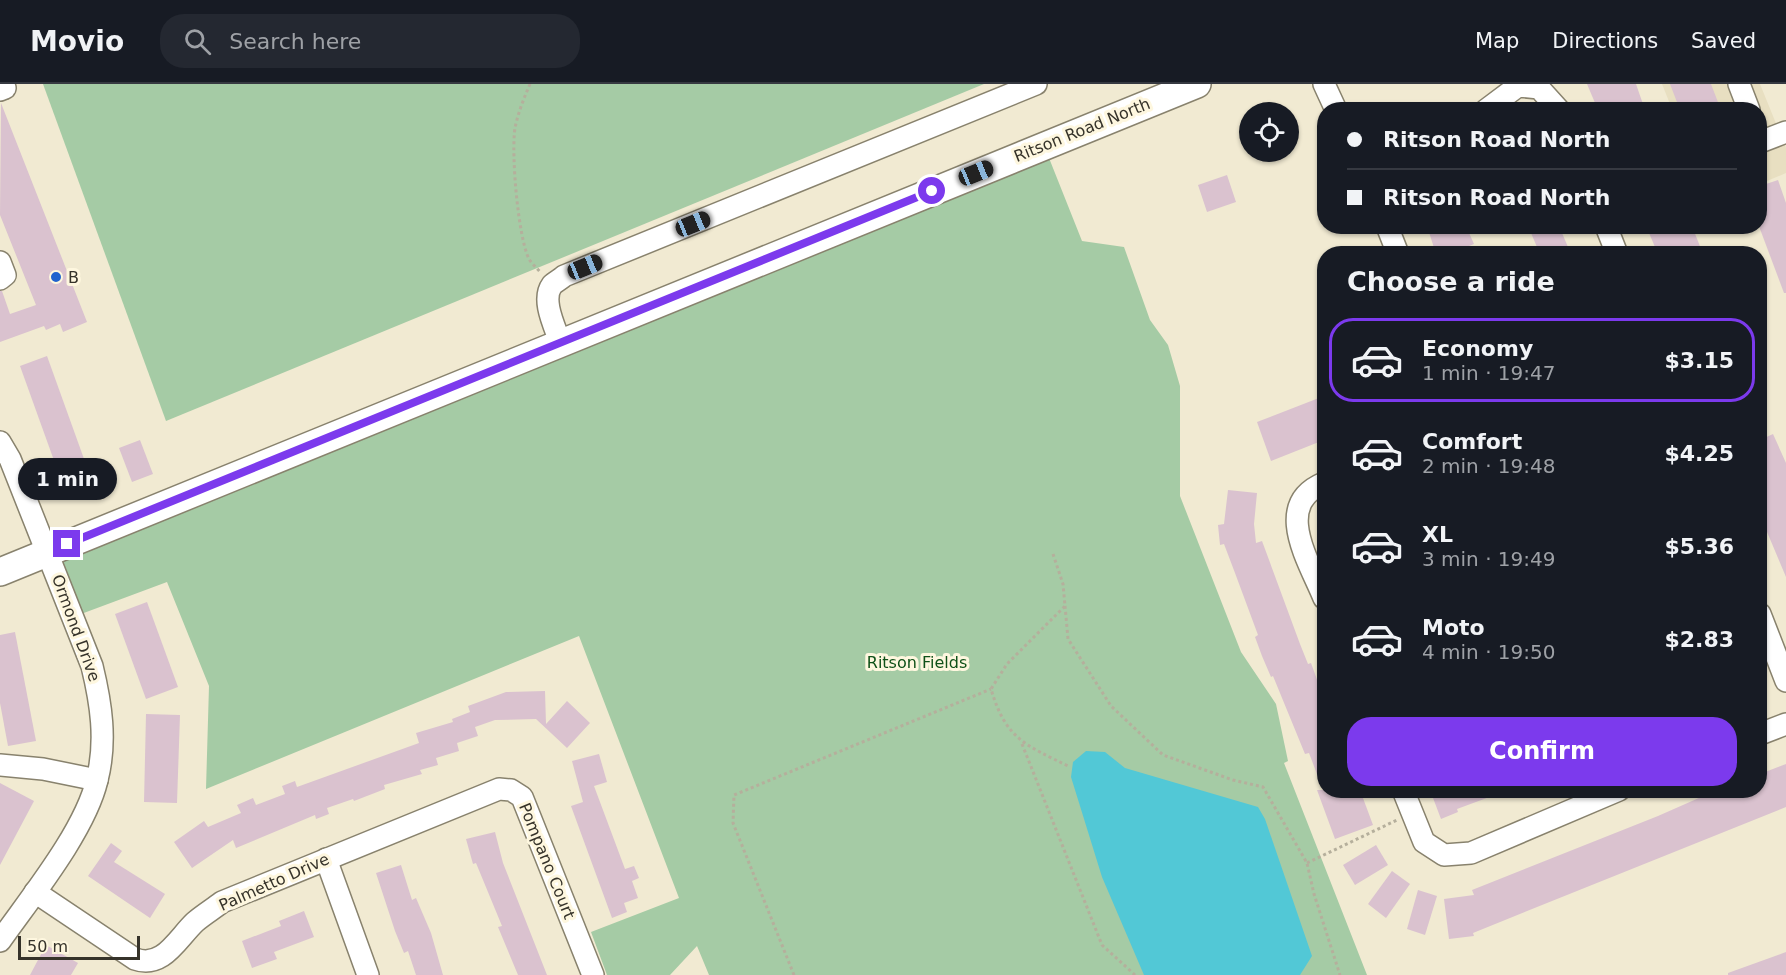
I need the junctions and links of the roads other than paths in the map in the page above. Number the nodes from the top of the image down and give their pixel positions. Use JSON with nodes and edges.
{"nodes":[{"id":1,"x":1036,"y":84,"type":"edge"},
{"id":2,"x":1197,"y":84,"type":"edge"},
{"id":3,"x":1324,"y":84,"type":"edge"},
{"id":4,"x":1739,"y":84,"type":"edge"},
{"id":5,"x":1332,"y":102,"type":"edge"},
{"id":6,"x":1497,"y":102,"type":"edge"},
{"id":7,"x":1552,"y":102,"type":"edge"},
{"id":8,"x":1746,"y":102,"type":"edge"},
{"id":9,"x":1786,"y":132,"type":"edge"},
{"id":10,"x":1767,"y":139,"type":"edge"},
{"id":11,"x":0,"y":262,"type":"edge"},
{"id":12,"x":0,"y":279,"type":"edge"},
{"id":13,"x":560,"y":342,"type":"junction"},
{"id":14,"x":0,"y":442,"type":"edge"},
{"id":15,"x":1317,"y":486,"type":"edge"},
{"id":16,"x":47,"y":552,"type":"junction"},
{"id":17,"x":0,"y":572,"type":"edge"},
{"id":18,"x":1317,"y":580,"type":"edge"},
{"id":19,"x":1767,"y":632,"type":"edge"},
{"id":20,"x":1786,"y":681,"type":"edge"},
{"id":21,"x":1786,"y":724,"type":"edge"},
{"id":22,"x":1767,"y":731,"type":"edge"},
{"id":23,"x":0,"y":765,"type":"edge"},
{"id":24,"x":97,"y":780,"type":"junction"},
{"id":25,"x":1406,"y":798,"type":"edge"},
{"id":26,"x":1599,"y":798,"type":"edge"},
{"id":27,"x":471,"y":800,"type":"joint"},
{"id":28,"x":326,"y":859,"type":"junction"},
{"id":29,"x":35,"y":892,"type":"junction"},
{"id":30,"x":0,"y":941,"type":"edge"},
{"id":31,"x":368,"y":975,"type":"edge"},
{"id":32,"x":592,"y":975,"type":"edge"}],
"edges":[{"from":1,"to":13,"type":"street"},
{"from":2,"to":13,"type":"main road","name":"Ritson Road North"},
{"from":3,"to":5,"type":"street"},
{"from":4,"to":8,"type":"street"},
{"from":6,"to":7,"type":"street"},
{"from":9,"to":10,"type":"street"},
{"from":11,"to":12,"type":"street"},
{"from":13,"to":16,"type":"main road","name":"Ritson Road North"},
{"from":14,"to":16,"type":"street","name":"Ormond Drive"},
{"from":15,"to":18,"type":"street"},
{"from":16,"to":17,"type":"main road","name":"Ritson Road North"},
{"from":16,"to":24,"type":"street","name":"Ormond Drive"},
{"from":19,"to":20,"type":"street"},
{"from":21,"to":22,"type":"street"},
{"from":23,"to":24,"type":"street"},
{"from":24,"to":29,"type":"street","name":"Ormond Drive"},
{"from":25,"to":26,"type":"street"},
{"from":27,"to":28,"type":"street","name":"Palmetto Drive"},
{"from":27,"to":32,"type":"street","name":"Pompano Court"},
{"from":28,"to":29,"type":"street","name":"Palmetto Drive"},
{"from":28,"to":31,"type":"street"},
{"from":29,"to":30,"type":"street","name":"Ormond Drive"}]}
